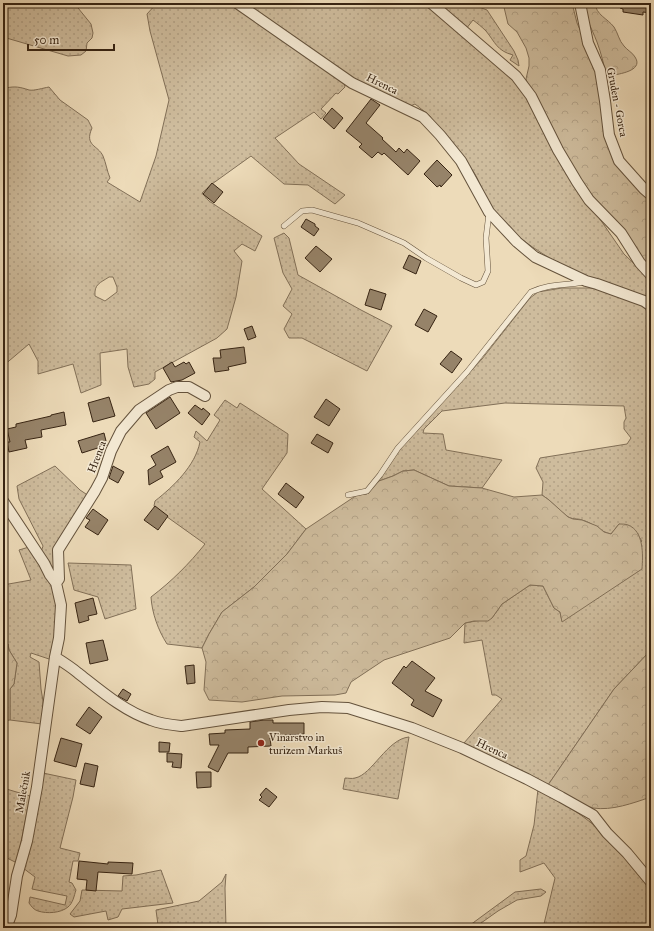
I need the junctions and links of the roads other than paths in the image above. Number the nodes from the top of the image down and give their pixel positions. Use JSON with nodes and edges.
{"nodes":[{"id":1,"x":237,"y":3,"type":"edge"},
{"id":2,"x":431,"y":3,"type":"edge"},
{"id":3,"x":580,"y":3,"type":"edge"},
{"id":4,"x":651,"y":195,"type":"edge"},
{"id":5,"x":489,"y":212,"type":"junction"},
{"id":6,"x":284,"y":226,"type":"dead end"},
{"id":7,"x":651,"y":275,"type":"edge"},
{"id":8,"x":586,"y":281,"type":"junction"},
{"id":9,"x":651,"y":306,"type":"edge"},
{"id":10,"x":205,"y":396,"type":"dead end"},
{"id":11,"x":348,"y":495,"type":"dead end"},
{"id":12,"x":3,"y":501,"type":"edge"},
{"id":13,"x":56,"y":583,"type":"junction"},
{"id":14,"x":61,"y":605,"type":"joint"},
{"id":15,"x":55,"y":657,"type":"junction"},
{"id":16,"x":651,"y":882,"type":"edge"},
{"id":17,"x":6,"y":928,"type":"edge"}],
"edges":[{"from":1,"to":5,"type":"street","name":"Hrenca"},
{"from":2,"to":7,"type":"street"},
{"from":3,"to":4,"type":"street","name":"Gruden - Gorca"},
{"from":5,"to":6,"type":"lane"},
{"from":5,"to":8,"type":"street","name":"Hrenca"},
{"from":8,"to":9,"type":"street","name":"Hrenca"},
{"from":8,"to":11,"type":"lane"},
{"from":10,"to":13,"type":"street","name":"Hrenca"},
{"from":12,"to":13,"type":"street","name":"Hrenca"},
{"from":13,"to":14,"type":"street","name":"Hrenca"},
{"from":14,"to":15,"type":"street","name":"Malečnik"},
{"from":15,"to":16,"type":"street","name":"Hrenca"},
{"from":15,"to":17,"type":"street","name":"Malečnik"}]}
